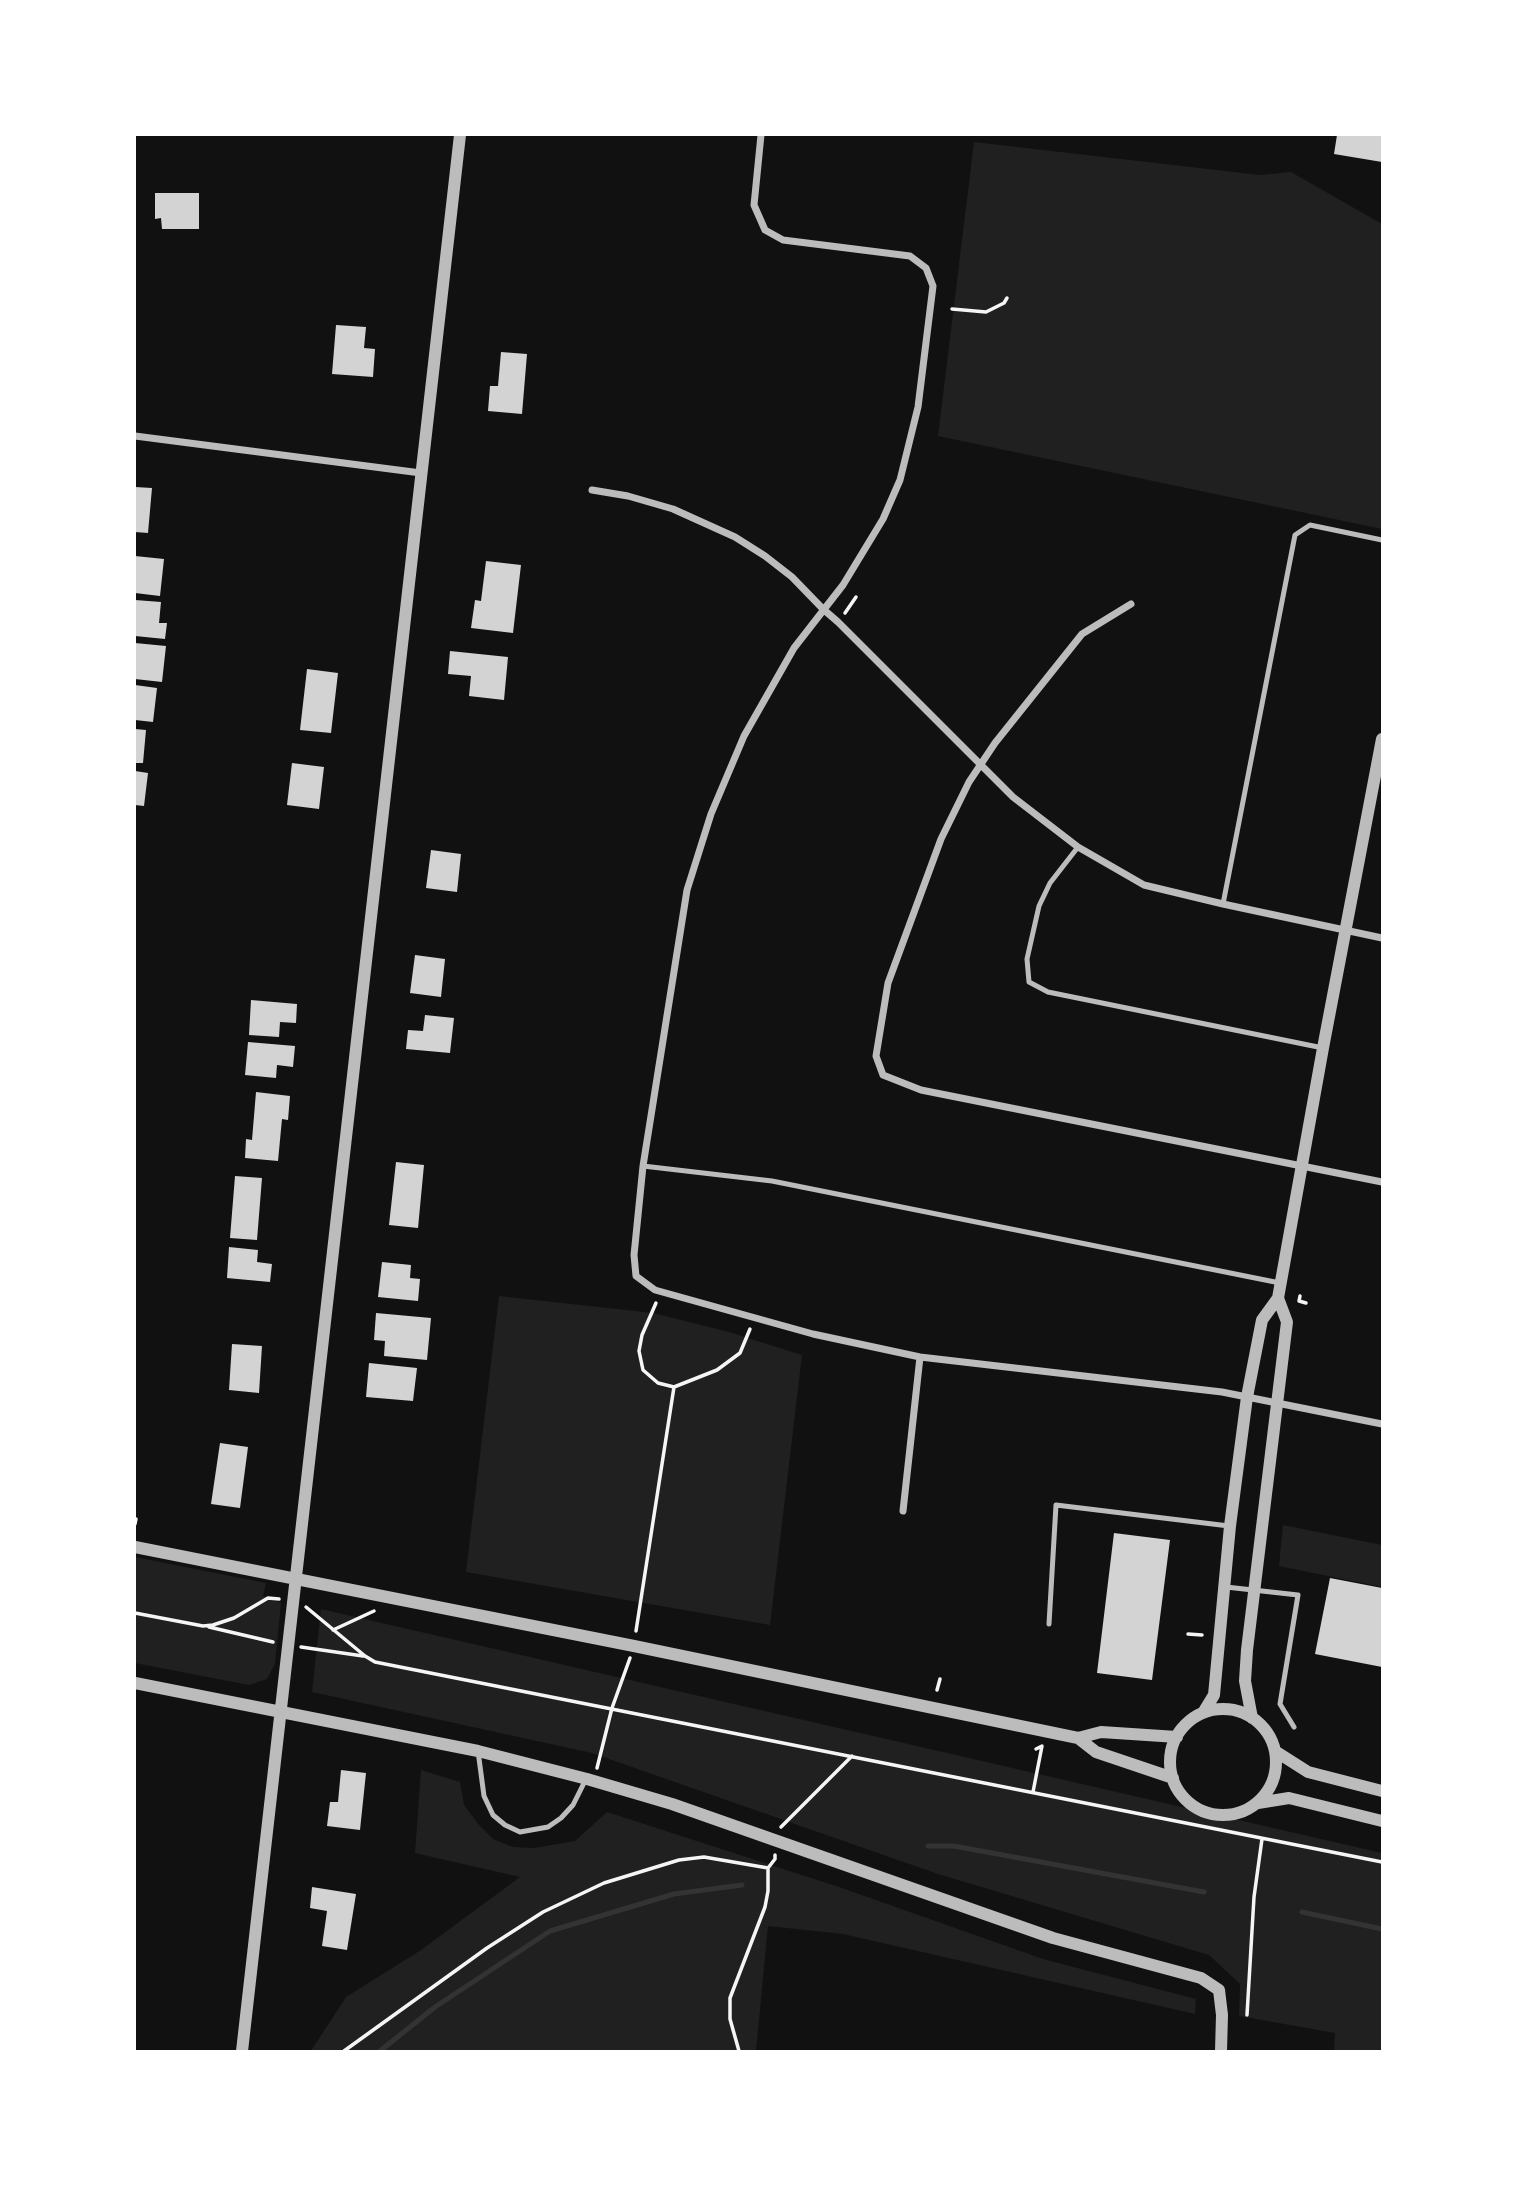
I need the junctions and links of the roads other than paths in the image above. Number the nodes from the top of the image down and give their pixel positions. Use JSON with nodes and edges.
{"nodes":[{"id":1,"x":460,"y":135,"type":"edge"},
{"id":2,"x":761,"y":135,"type":"edge"},
{"id":3,"x":135,"y":436,"type":"edge"},
{"id":4,"x":421,"y":473,"type":"junction"},
{"id":5,"x":592,"y":490,"type":"dead end"},
{"id":6,"x":1382,"y":540,"type":"edge"},
{"id":7,"x":1131,"y":604,"type":"dead end"},
{"id":8,"x":823,"y":609,"type":"junction"},
{"id":9,"x":1382,"y":739,"type":"edge"},
{"id":10,"x":980,"y":765,"type":"junction"},
{"id":11,"x":1078,"y":847,"type":"junction"},
{"id":12,"x":1223,"y":904,"type":"junction"},
{"id":13,"x":1346,"y":930,"type":"junction"},
{"id":14,"x":1382,"y":938,"type":"edge"},
{"id":15,"x":1322,"y":1048,"type":"junction"},
{"id":16,"x":643,"y":1166,"type":"junction"},
{"id":17,"x":1301,"y":1166,"type":"junction"},
{"id":18,"x":1382,"y":1182,"type":"edge"},
{"id":19,"x":1281,"y":1283,"type":"junction"},
{"id":20,"x":1278,"y":1298,"type":"junction"},
{"id":21,"x":920,"y":1357,"type":"junction"},
{"id":22,"x":1247,"y":1396,"type":"junction"},
{"id":23,"x":1277,"y":1403,"type":"junction"},
{"id":24,"x":1382,"y":1424,"type":"edge"},
{"id":25,"x":903,"y":1511,"type":"dead end"},
{"id":26,"x":1230,"y":1526,"type":"junction"},
{"id":27,"x":135,"y":1547,"type":"edge"},
{"id":28,"x":296,"y":1580,"type":"junction"},
{"id":29,"x":1224,"y":1587,"type":"junction"},
{"id":30,"x":1253,"y":1590,"type":"junction"},
{"id":31,"x":1049,"y":1624,"type":"dead end"},
{"id":32,"x":135,"y":1683,"type":"edge"},
{"id":33,"x":280,"y":1712,"type":"junction"},
{"id":34,"x":1203,"y":1713,"type":"junction"},
{"id":35,"x":1252,"y":1718,"type":"junction"},
{"id":36,"x":1294,"y":1727,"type":"dead end"},
{"id":37,"x":1177,"y":1737,"type":"junction"},
{"id":38,"x":1077,"y":1738,"type":"junction"},
{"id":39,"x":478,"y":1751,"type":"junction"},
{"id":40,"x":1275,"y":1751,"type":"junction"},
{"id":41,"x":1173,"y":1778,"type":"junction"},
{"id":42,"x":591,"y":1780,"type":"junction"},
{"id":43,"x":1382,"y":1791,"type":"edge"},
{"id":44,"x":1257,"y":1803,"type":"junction"},
{"id":45,"x":1382,"y":1821,"type":"edge"},
{"id":46,"x":242,"y":2051,"type":"edge"},
{"id":47,"x":1220,"y":2051,"type":"edge"}],
"edges":[{"from":1,"to":4,"type":"street"},
{"from":2,"to":8,"type":"street"},
{"from":3,"to":4,"type":"street"},
{"from":4,"to":28,"type":"street"},
{"from":5,"to":8,"type":"street"},
{"from":6,"to":12,"type":"lane"},
{"from":7,"to":10,"type":"street"},
{"from":8,"to":10,"type":"street"},
{"from":8,"to":16,"type":"street"},
{"from":9,"to":13,"type":"street"},
{"from":10,"to":11,"type":"street"},
{"from":10,"to":17,"type":"street"},
{"from":11,"to":12,"type":"street"},
{"from":11,"to":15,"type":"lane"},
{"from":12,"to":13,"type":"street"},
{"from":13,"to":14,"type":"street"},
{"from":13,"to":15,"type":"street"},
{"from":15,"to":17,"type":"street"},
{"from":16,"to":19,"type":"lane"},
{"from":16,"to":21,"type":"street"},
{"from":17,"to":18,"type":"street"},
{"from":17,"to":19,"type":"street"},
{"from":19,"to":20,"type":"street"},
{"from":20,"to":22,"type":"street"},
{"from":20,"to":23,"type":"street"},
{"from":21,"to":22,"type":"street"},
{"from":21,"to":25,"type":"street"},
{"from":22,"to":23,"type":"street"},
{"from":22,"to":26,"type":"street"},
{"from":23,"to":24,"type":"street"},
{"from":23,"to":30,"type":"street"},
{"from":26,"to":29,"type":"street"},
{"from":26,"to":31,"type":"lane"},
{"from":27,"to":28,"type":"street"},
{"from":28,"to":33,"type":"street"},
{"from":28,"to":38,"type":"street"},
{"from":29,"to":30,"type":"lane"},
{"from":29,"to":34,"type":"street"},
{"from":30,"to":35,"type":"street"},
{"from":30,"to":36,"type":"lane"},
{"from":32,"to":33,"type":"street"},
{"from":33,"to":39,"type":"street"},
{"from":33,"to":46,"type":"street"},
{"from":34,"to":35,"type":"street"},
{"from":34,"to":37,"type":"street"},
{"from":35,"to":40,"type":"street"},
{"from":37,"to":38,"type":"street"},
{"from":37,"to":41,"type":"street"},
{"from":38,"to":41,"type":"street"},
{"from":39,"to":42,"type":"street"},
{"from":39,"to":42,"type":"lane"},
{"from":40,"to":43,"type":"street"},
{"from":40,"to":44,"type":"street"},
{"from":41,"to":44,"type":"street"},
{"from":42,"to":47,"type":"street"},
{"from":44,"to":45,"type":"street"}]}
